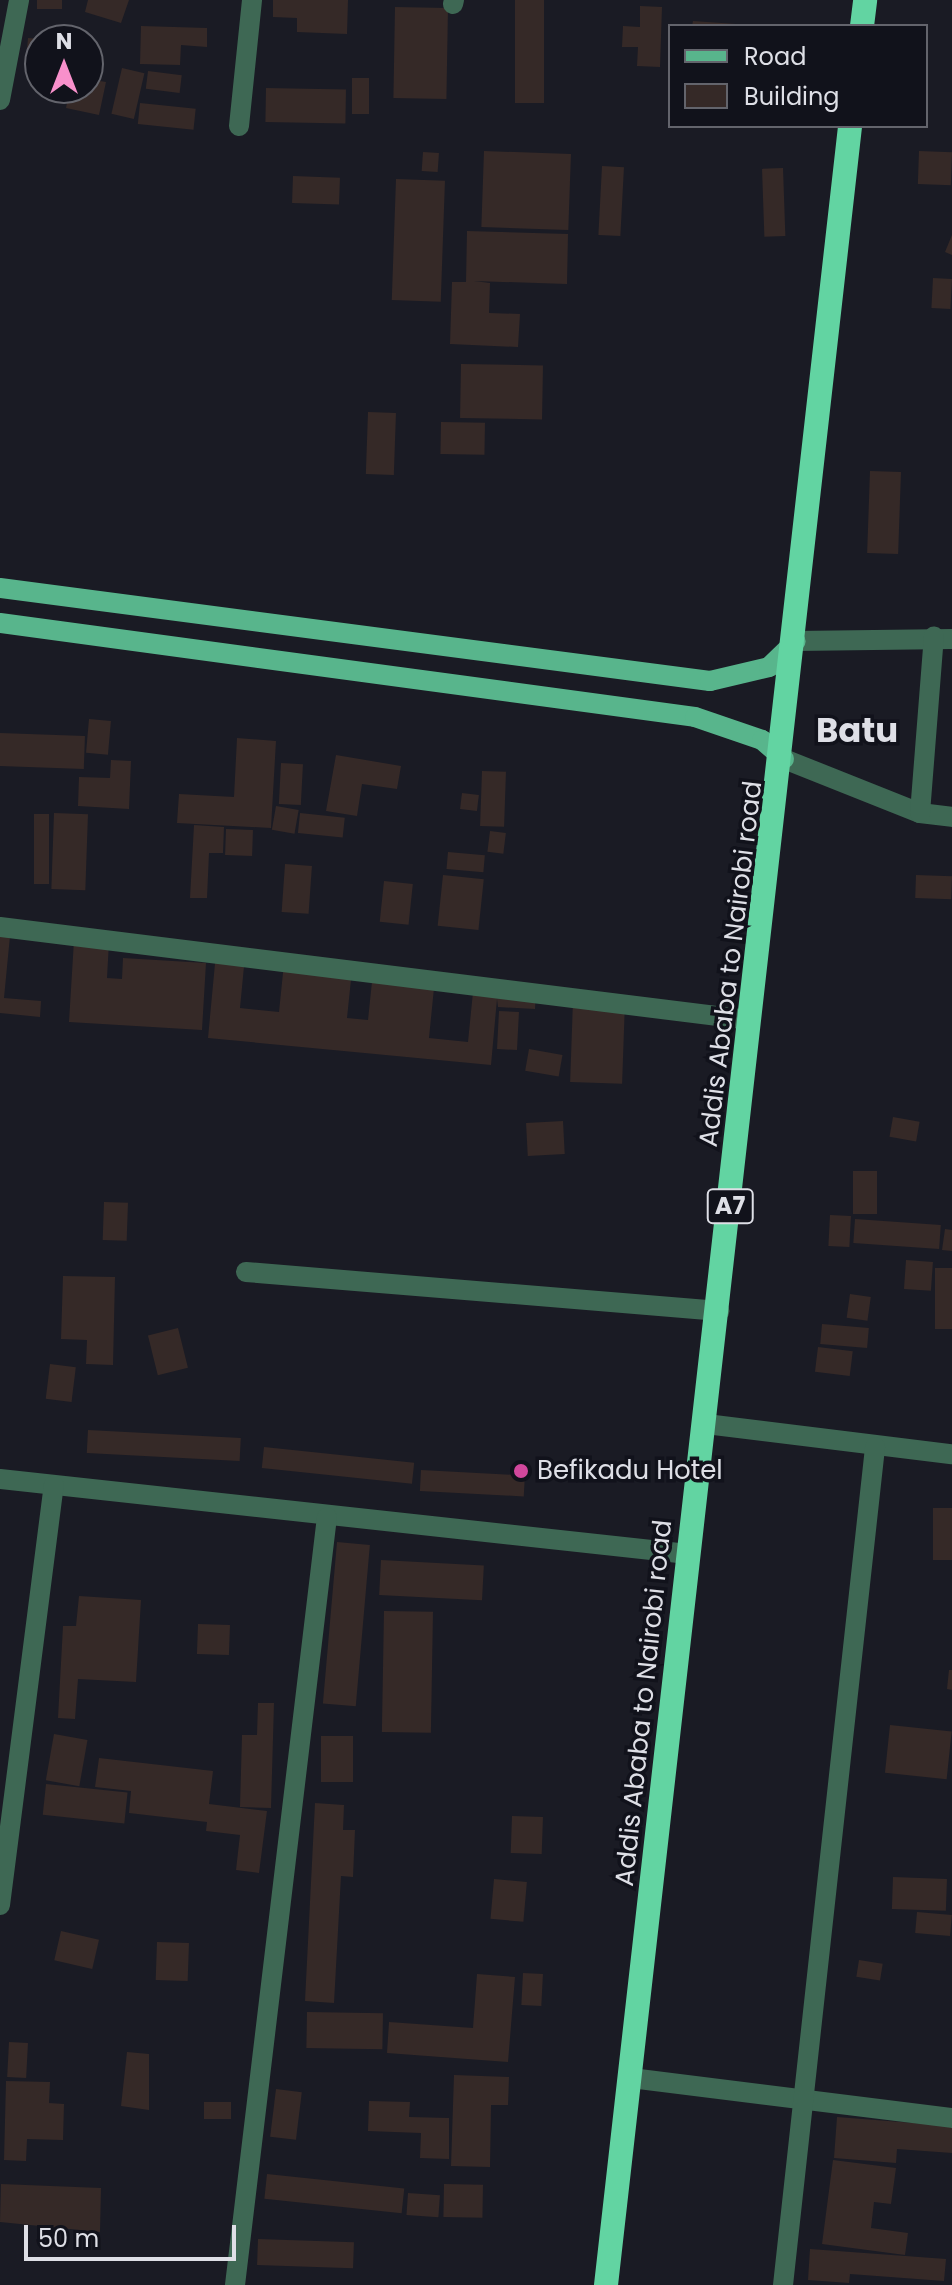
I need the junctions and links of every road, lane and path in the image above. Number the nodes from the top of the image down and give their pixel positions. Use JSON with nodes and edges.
{"nodes":[{"id":1,"x":19,"y":0,"type":"edge"},
{"id":2,"x":252,"y":0,"type":"edge"},
{"id":3,"x":865,"y":0,"type":"edge"},
{"id":4,"x":862,"y":24,"type":"edge"},
{"id":5,"x":0,"y":100,"type":"edge"},
{"id":6,"x":239,"y":126,"type":"dead end"},
{"id":7,"x":850,"y":128,"type":"edge"},
{"id":8,"x":0,"y":588,"type":"edge"},
{"id":9,"x":0,"y":623,"type":"edge"},
{"id":10,"x":943,"y":638,"type":"edge"},
{"id":11,"x":796,"y":641,"type":"junction"},
{"id":12,"x":784,"y":759,"type":"junction"},
{"id":13,"x":920,"y":813,"type":"junction"},
{"id":14,"x":952,"y":817,"type":"edge"},
{"id":15,"x":0,"y":927,"type":"edge"},
{"id":16,"x":750,"y":1020,"type":"junction"},
{"id":17,"x":246,"y":1272,"type":"dead end"},
{"id":18,"x":719,"y":1311,"type":"junction"},
{"id":19,"x":706,"y":1424,"type":"junction"},
{"id":20,"x":875,"y":1447,"type":"junction"},
{"id":21,"x":952,"y":1454,"type":"edge"},
{"id":22,"x":0,"y":1479,"type":"edge"},
{"id":23,"x":54,"y":1485,"type":"junction"},
{"id":24,"x":327,"y":1517,"type":"junction"},
{"id":25,"x":688,"y":1554,"type":"junction"},
{"id":26,"x":0,"y":1905,"type":"edge"},
{"id":27,"x":631,"y":2078,"type":"junction"},
{"id":28,"x":804,"y":2100,"type":"junction"},
{"id":29,"x":952,"y":2118,"type":"edge"},
{"id":30,"x":235,"y":2285,"type":"edge"},
{"id":31,"x":606,"y":2285,"type":"edge"},
{"id":32,"x":783,"y":2285,"type":"edge"}],
"edges":[{"from":1,"to":5,"type":"street"},
{"from":2,"to":6,"type":"street"},
{"from":3,"to":4,"type":"highway"},
{"from":7,"to":11,"type":"highway","name":"Addis Ababa to Nairobi road","number":"A7"},
{"from":8,"to":11,"type":"main road"},
{"from":9,"to":12,"type":"main road"},
{"from":10,"to":11,"type":"street"},
{"from":10,"to":13,"type":"street"},
{"from":11,"to":12,"type":"highway","name":"Addis Ababa to Nairobi road","number":"A7"},
{"from":12,"to":13,"type":"street"},
{"from":12,"to":16,"type":"highway","name":"Addis Ababa to Nairobi road","number":"A7"},
{"from":13,"to":14,"type":"street"},
{"from":15,"to":16,"type":"street"},
{"from":16,"to":18,"type":"highway","name":"Addis Ababa to Nairobi road","number":"A7"},
{"from":17,"to":18,"type":"street"},
{"from":18,"to":19,"type":"highway","name":"Addis Ababa to Nairobi road","number":"A7"},
{"from":19,"to":20,"type":"street"},
{"from":19,"to":25,"type":"highway","name":"Addis Ababa to Nairobi road","number":"A7"},
{"from":20,"to":21,"type":"street"},
{"from":20,"to":28,"type":"street"},
{"from":22,"to":23,"type":"street"},
{"from":23,"to":24,"type":"street"},
{"from":23,"to":26,"type":"street"},
{"from":24,"to":25,"type":"street"},
{"from":24,"to":30,"type":"street"},
{"from":25,"to":27,"type":"highway","name":"Addis Ababa to Nairobi road","number":"A7"},
{"from":27,"to":28,"type":"street"},
{"from":27,"to":31,"type":"highway","name":"Addis Ababa to Nairobi road","number":"A7"},
{"from":28,"to":29,"type":"street"},
{"from":28,"to":32,"type":"street"}]}
